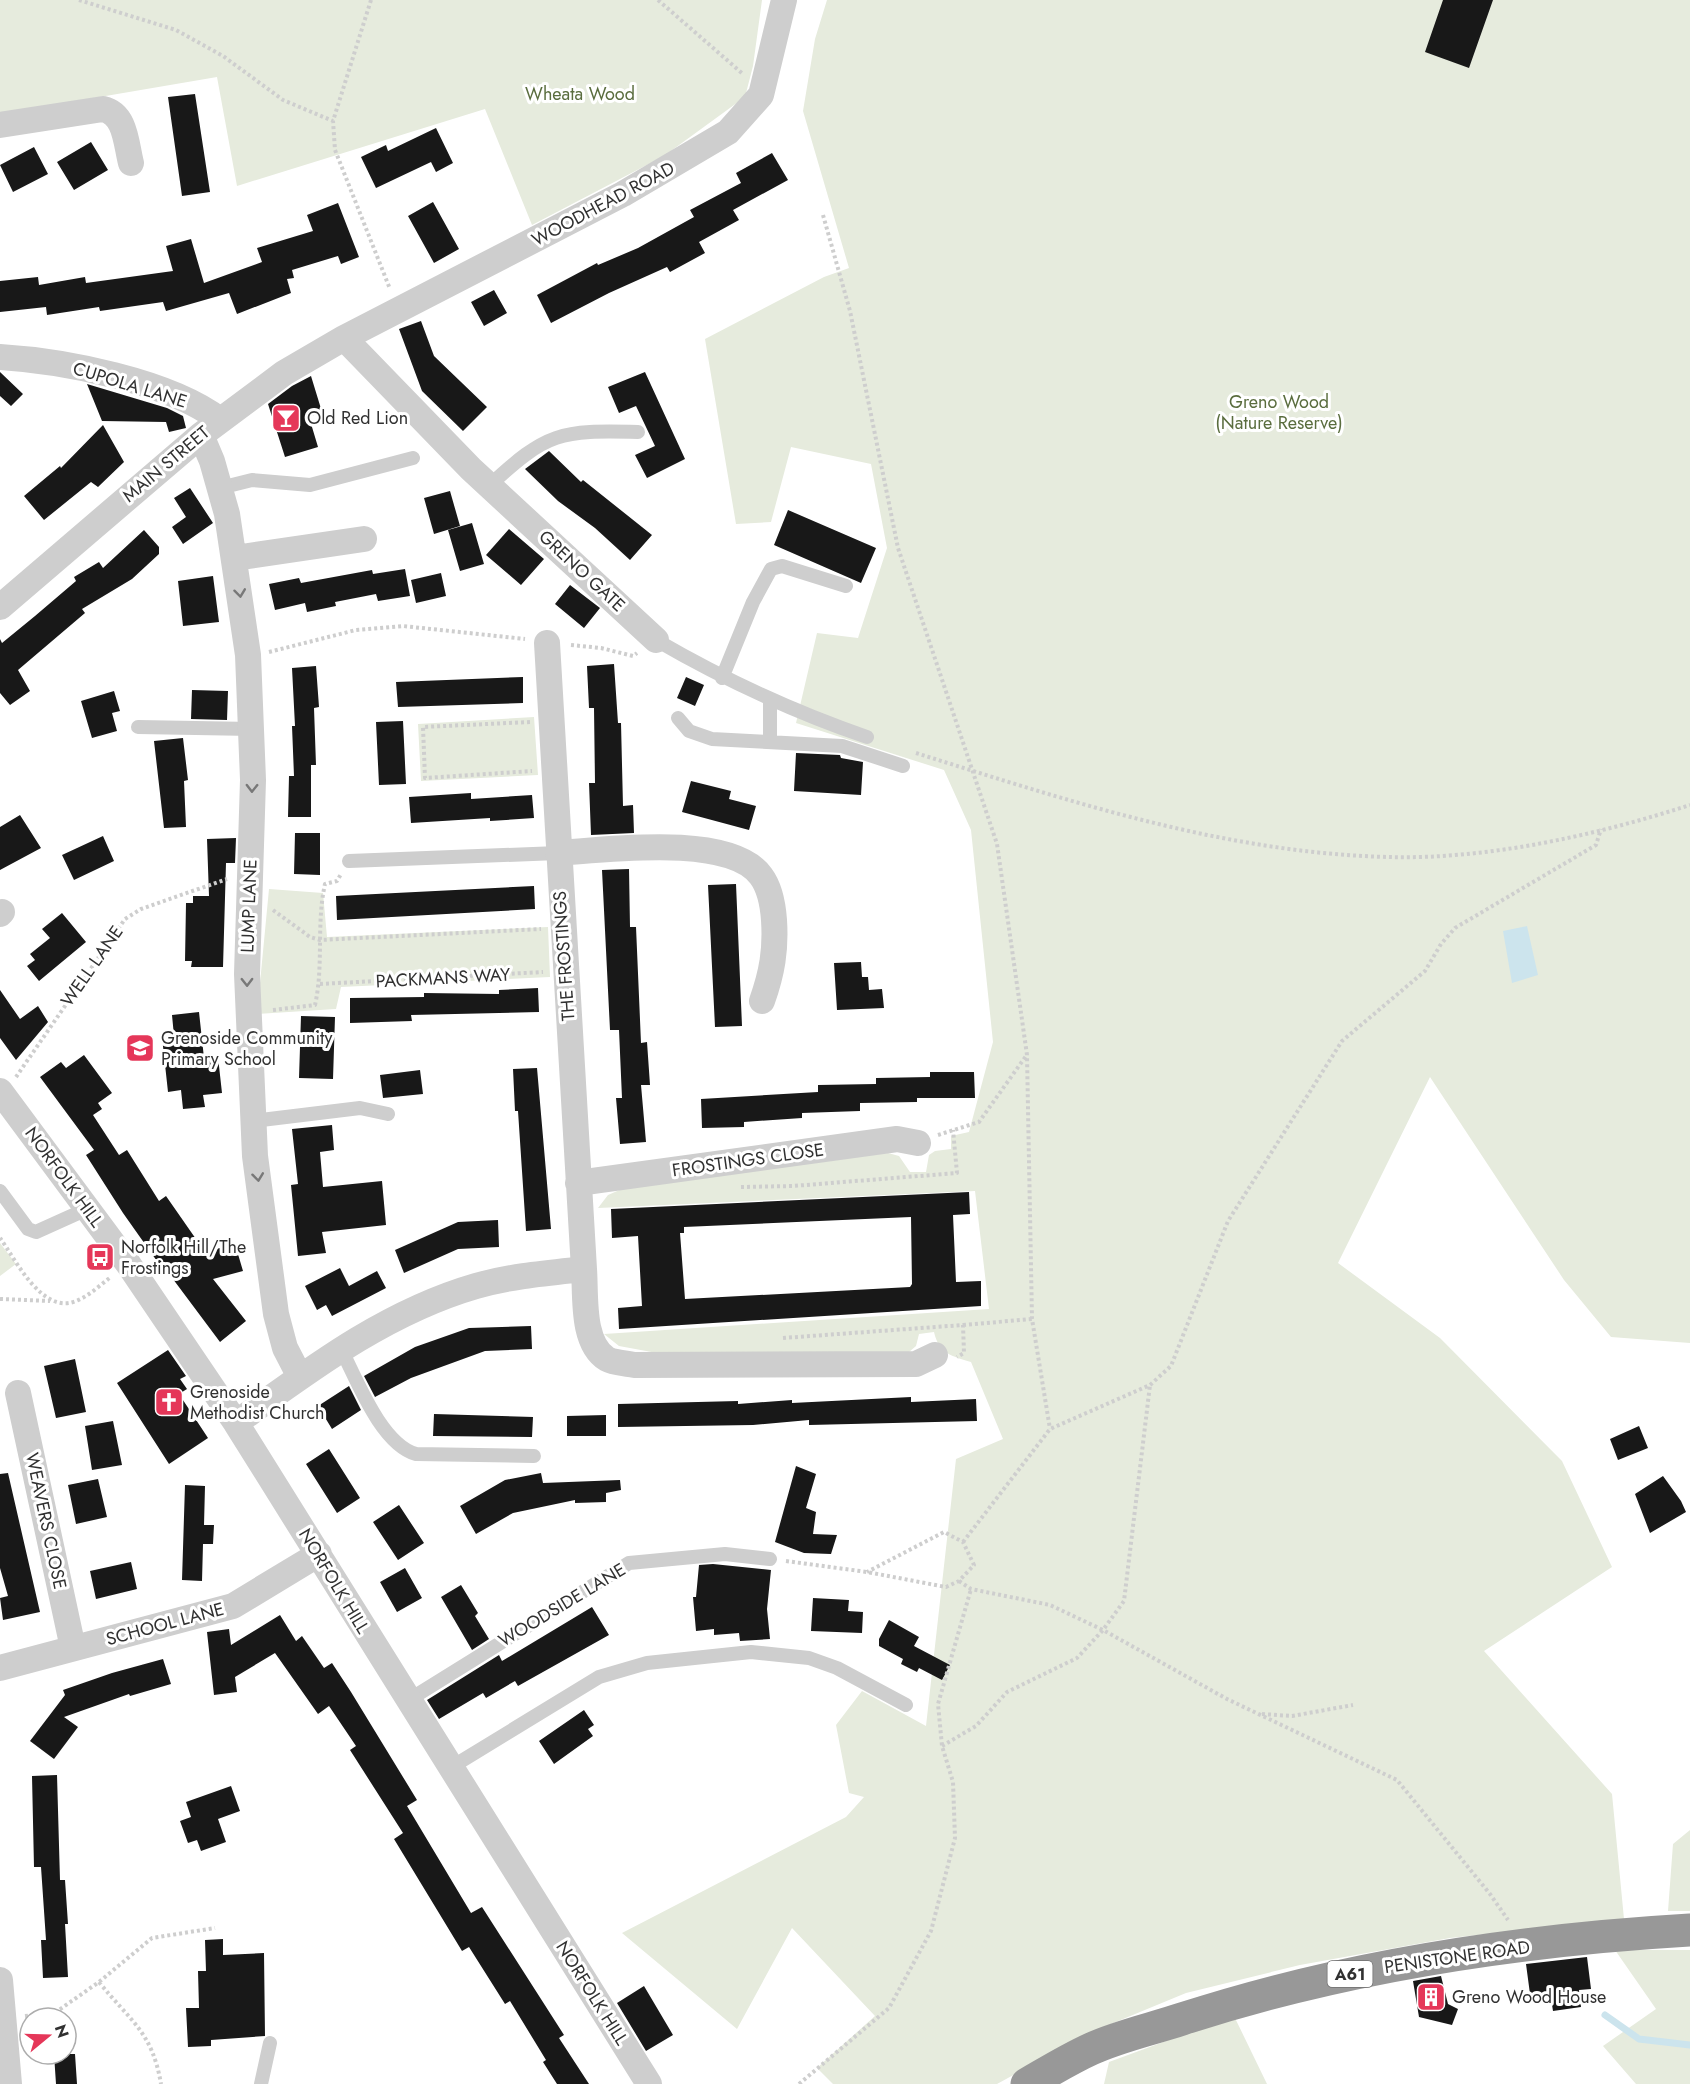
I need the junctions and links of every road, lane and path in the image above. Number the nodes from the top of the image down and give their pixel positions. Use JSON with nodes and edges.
{"nodes":[{"id":1,"x":79,"y":0,"type":"edge"},
{"id":2,"x":371,"y":0,"type":"edge"},
{"id":3,"x":658,"y":0,"type":"edge"},
{"id":4,"x":784,"y":0,"type":"edge"},
{"id":5,"x":761,"y":95,"type":"junction"},
{"id":6,"x":333,"y":121,"type":"junction"},
{"id":7,"x":0,"y":125,"type":"edge"},
{"id":8,"x":131,"y":164,"type":"dead end"},
{"id":9,"x":823,"y":214,"type":"dead end"},
{"id":10,"x":399,"y":310,"type":"junction"},
{"id":11,"x":344,"y":338,"type":"junction"},
{"id":12,"x":0,"y":357,"type":"edge"},
{"id":13,"x":210,"y":428,"type":"junction"},
{"id":14,"x":638,"y":432,"type":"dead end"},
{"id":15,"x":413,"y":458,"type":"dead end"},
{"id":16,"x":489,"y":486,"type":"junction"},
{"id":17,"x":220,"y":488,"type":"junction"},
{"id":18,"x":364,"y":539,"type":"dead end"},
{"id":19,"x":235,"y":558,"type":"junction"},
{"id":20,"x":846,"y":586,"type":"dead end"},
{"id":21,"x":0,"y":607,"type":"edge"},
{"id":22,"x":656,"y":640,"type":"junction"},
{"id":23,"x":547,"y":643,"type":"junction"},
{"id":24,"x":248,"y":655,"type":"junction"},
{"id":25,"x":722,"y":678,"type":"junction"},
{"id":26,"x":770,"y":700,"type":"junction"},
{"id":27,"x":678,"y":718,"type":"dead end"},
{"id":28,"x":551,"y":721,"type":"junction"},
{"id":29,"x":138,"y":727,"type":"dead end"},
{"id":30,"x":253,"y":729,"type":"junction"},
{"id":31,"x":867,"y":737,"type":"dead end"},
{"id":32,"x":770,"y":742,"type":"junction"},
{"id":33,"x":908,"y":750,"type":"dead end"},
{"id":34,"x":903,"y":766,"type":"dead end"},
{"id":35,"x":554,"y":770,"type":"junction"},
{"id":36,"x":971,"y":770,"type":"junction"},
{"id":37,"x":1690,"y":805,"type":"edge"},
{"id":38,"x":1601,"y":829,"type":"junction"},
{"id":39,"x":558,"y":853,"type":"junction"},
{"id":40,"x":349,"y":861,"type":"joint"},
{"id":41,"x":250,"y":871,"type":"junction"},
{"id":42,"x":248,"y":898,"type":"junction"},
{"id":43,"x":562,"y":928,"type":"junction"},
{"id":44,"x":321,"y":940,"type":"junction"},
{"id":45,"x":566,"y":971,"type":"junction"},
{"id":46,"x":320,"y":984,"type":"junction"},
{"id":47,"x":762,"y":1001,"type":"dead end"},
{"id":48,"x":248,"y":1012,"type":"junction"},
{"id":49,"x":1027,"y":1055,"type":"junction"},
{"id":50,"x":2,"y":1093,"type":"edge"},
{"id":51,"x":388,"y":1114,"type":"dead end"},
{"id":52,"x":253,"y":1121,"type":"junction"},
{"id":53,"x":918,"y":1143,"type":"joint"},
{"id":54,"x":578,"y":1183,"type":"junction"},
{"id":55,"x":0,"y":1191,"type":"edge"},
{"id":56,"x":87,"y":1209,"type":"junction"},
{"id":57,"x":0,"y":1238,"type":"edge"},
{"id":58,"x":129,"y":1265,"type":"junction"},
{"id":59,"x":584,"y":1269,"type":"junction"},
{"id":60,"x":0,"y":1299,"type":"edge"},
{"id":61,"x":50,"y":1301,"type":"junction"},
{"id":62,"x":1032,"y":1319,"type":"junction"},
{"id":63,"x":963,"y":1325,"type":"dead end"},
{"id":64,"x":341,"y":1349,"type":"junction"},
{"id":65,"x":935,"y":1355,"type":"dead end"},
{"id":66,"x":300,"y":1377,"type":"junction"},
{"id":67,"x":1150,"y":1385,"type":"junction"},
{"id":68,"x":18,"y":1393,"type":"dead end"},
{"id":69,"x":236,"y":1423,"type":"junction"},
{"id":70,"x":1050,"y":1429,"type":"junction"},
{"id":71,"x":534,"y":1456,"type":"dead end"},
{"id":72,"x":963,"y":1542,"type":"junction"},
{"id":73,"x":319,"y":1554,"type":"junction"},
{"id":74,"x":770,"y":1559,"type":"joint"},
{"id":75,"x":867,"y":1572,"type":"junction"},
{"id":76,"x":959,"y":1581,"type":"junction"},
{"id":77,"x":971,"y":1589,"type":"junction"},
{"id":78,"x":1103,"y":1630,"type":"junction"},
{"id":79,"x":73,"y":1648,"type":"junction"},
{"id":80,"x":0,"y":1668,"type":"edge"},
{"id":81,"x":407,"y":1701,"type":"junction"},
{"id":82,"x":906,"y":1705,"type":"dead end"},
{"id":83,"x":1353,"y":1705,"type":"dead end"},
{"id":84,"x":1258,"y":1714,"type":"junction"},
{"id":85,"x":942,"y":1746,"type":"junction"},
{"id":86,"x":450,"y":1768,"type":"junction"},
{"id":87,"x":215,"y":1928,"type":"dead end"},
{"id":88,"x":1690,"y":1930,"type":"edge"},
{"id":89,"x":1527,"y":1947,"type":"junction"},
{"id":90,"x":0,"y":1980,"type":"edge"},
{"id":91,"x":99,"y":1982,"type":"junction"},
{"id":92,"x":3,"y":2018,"type":"junction"},
{"id":93,"x":270,"y":2043,"type":"dead end"},
{"id":94,"x":9,"y":2084,"type":"edge"},
{"id":95,"x":161,"y":2084,"type":"edge"},
{"id":96,"x":261,"y":2084,"type":"edge"},
{"id":97,"x":649,"y":2084,"type":"edge"},
{"id":98,"x":799,"y":2084,"type":"edge"},
{"id":99,"x":1027,"y":2084,"type":"edge"}],
"edges":[{"from":1,"to":6,"type":"path"},
{"from":2,"to":6,"type":"path"},
{"from":3,"to":5,"type":"path"},
{"from":4,"to":5,"type":"street","name":"WOODHEAD ROAD"},
{"from":5,"to":10,"type":"street","name":"WOODHEAD ROAD"},
{"from":6,"to":10,"type":"path"},
{"from":7,"to":8,"type":"street"},
{"from":9,"to":36,"type":"path"},
{"from":10,"to":11,"type":"street","name":"WOODHEAD ROAD"},
{"from":11,"to":13,"type":"street","name":"MAIN STREET"},
{"from":11,"to":16,"type":"street","name":"GRENO GATE"},
{"from":12,"to":13,"type":"street","name":"CUPOLA LANE"},
{"from":13,"to":17,"type":"street","name":"LUMP LANE"},
{"from":13,"to":21,"type":"street","name":"MAIN STREET"},
{"from":14,"to":16,"type":"lane"},
{"from":15,"to":17,"type":"lane"},
{"from":16,"to":22,"type":"street","name":"GRENO GATE"},
{"from":17,"to":19,"type":"street","name":"LUMP LANE"},
{"from":18,"to":19,"type":"street"},
{"from":19,"to":24,"type":"street","name":"LUMP LANE","one_way":true},
{"from":20,"to":25,"type":"lane"},
{"from":22,"to":23,"type":"path"},
{"from":22,"to":25,"type":"lane","name":"GRENO GATE"},
{"from":23,"to":24,"type":"path"},
{"from":23,"to":28,"type":"street","name":"THE FROSTINGS"},
{"from":24,"to":30,"type":"street","name":"LUMP LANE"},
{"from":25,"to":26,"type":"lane","name":"GRENO GATE"},
{"from":26,"to":31,"type":"lane","name":"GRENO GATE"},
{"from":26,"to":32,"type":"lane"},
{"from":27,"to":32,"type":"lane"},
{"from":28,"to":35,"type":"street","name":"THE FROSTINGS"},
{"from":28,"to":35,"type":"path"},
{"from":29,"to":30,"type":"lane"},
{"from":30,"to":41,"type":"street","name":"LUMP LANE","one_way":true},
{"from":32,"to":34,"type":"lane"},
{"from":33,"to":36,"type":"path"},
{"from":35,"to":39,"type":"street","name":"THE FROSTINGS"},
{"from":36,"to":38,"type":"path"},
{"from":36,"to":49,"type":"path"},
{"from":37,"to":38,"type":"path"},
{"from":38,"to":67,"type":"path"},
{"from":39,"to":40,"type":"lane"},
{"from":39,"to":43,"type":"street","name":"THE FROSTINGS"},
{"from":39,"to":47,"type":"street"},
{"from":40,"to":44,"type":"path"},
{"from":41,"to":42,"type":"street","name":"LUMP LANE"},
{"from":41,"to":50,"type":"path","name":"WELL LANE"},
{"from":42,"to":44,"type":"path"},
{"from":42,"to":48,"type":"street","name":"LUMP LANE","one_way":true},
{"from":43,"to":44,"type":"path"},
{"from":43,"to":45,"type":"street","name":"THE FROSTINGS"},
{"from":44,"to":46,"type":"path"},
{"from":45,"to":46,"type":"path","name":"PACKMANS WAY"},
{"from":45,"to":54,"type":"street","name":"THE FROSTINGS"},
{"from":46,"to":48,"type":"path"},
{"from":48,"to":52,"type":"street","name":"LUMP LANE"},
{"from":49,"to":53,"type":"path"},
{"from":49,"to":62,"type":"path"},
{"from":50,"to":56,"type":"street","name":"NORFOLK HILL"},
{"from":51,"to":52,"type":"lane"},
{"from":52,"to":66,"type":"street","name":"LUMP LANE","one_way":true},
{"from":53,"to":54,"type":"street","name":"FROSTINGS CLOSE"},
{"from":54,"to":59,"type":"street","name":"THE FROSTINGS"},
{"from":55,"to":56,"type":"lane"},
{"from":56,"to":58,"type":"street","name":"NORFOLK HILL"},
{"from":57,"to":61,"type":"path"},
{"from":58,"to":61,"type":"path"},
{"from":58,"to":69,"type":"street","name":"NORFOLK HILL"},
{"from":59,"to":64,"type":"street"},
{"from":59,"to":65,"type":"street","name":"THE FROSTINGS"},
{"from":60,"to":61,"type":"path"},
{"from":62,"to":63,"type":"path"},
{"from":62,"to":70,"type":"path"},
{"from":64,"to":66,"type":"street"},
{"from":64,"to":71,"type":"lane"},
{"from":66,"to":69,"type":"street"},
{"from":67,"to":70,"type":"path"},
{"from":67,"to":78,"type":"path"},
{"from":68,"to":79,"type":"street","name":"WEAVERS CLOSE"},
{"from":69,"to":73,"type":"street","name":"NORFOLK HILL"},
{"from":70,"to":72,"type":"path"},
{"from":72,"to":75,"type":"path"},
{"from":72,"to":76,"type":"path"},
{"from":73,"to":79,"type":"street","name":"SCHOOL LANE"},
{"from":73,"to":81,"type":"street","name":"NORFOLK HILL"},
{"from":74,"to":75,"type":"path"},
{"from":74,"to":81,"type":"lane","name":"WOODSIDE LANE"},
{"from":75,"to":76,"type":"path"},
{"from":76,"to":77,"type":"path"},
{"from":77,"to":78,"type":"path"},
{"from":77,"to":85,"type":"path"},
{"from":78,"to":84,"type":"path"},
{"from":78,"to":85,"type":"path"},
{"from":79,"to":80,"type":"street","name":"SCHOOL LANE"},
{"from":81,"to":86,"type":"street","name":"NORFOLK HILL"},
{"from":82,"to":86,"type":"lane"},
{"from":83,"to":84,"type":"path"},
{"from":84,"to":89,"type":"path"},
{"from":85,"to":98,"type":"path"},
{"from":86,"to":97,"type":"street","name":"NORFOLK HILL"},
{"from":87,"to":91,"type":"path"},
{"from":88,"to":89,"type":"highway","name":"PENISTONE ROAD","number":"A61"},
{"from":89,"to":99,"type":"highway","name":"PENISTONE ROAD","number":"A61"},
{"from":90,"to":92,"type":"street"},
{"from":91,"to":92,"type":"path"},
{"from":91,"to":95,"type":"path"},
{"from":92,"to":94,"type":"street"},
{"from":93,"to":96,"type":"lane"}]}
